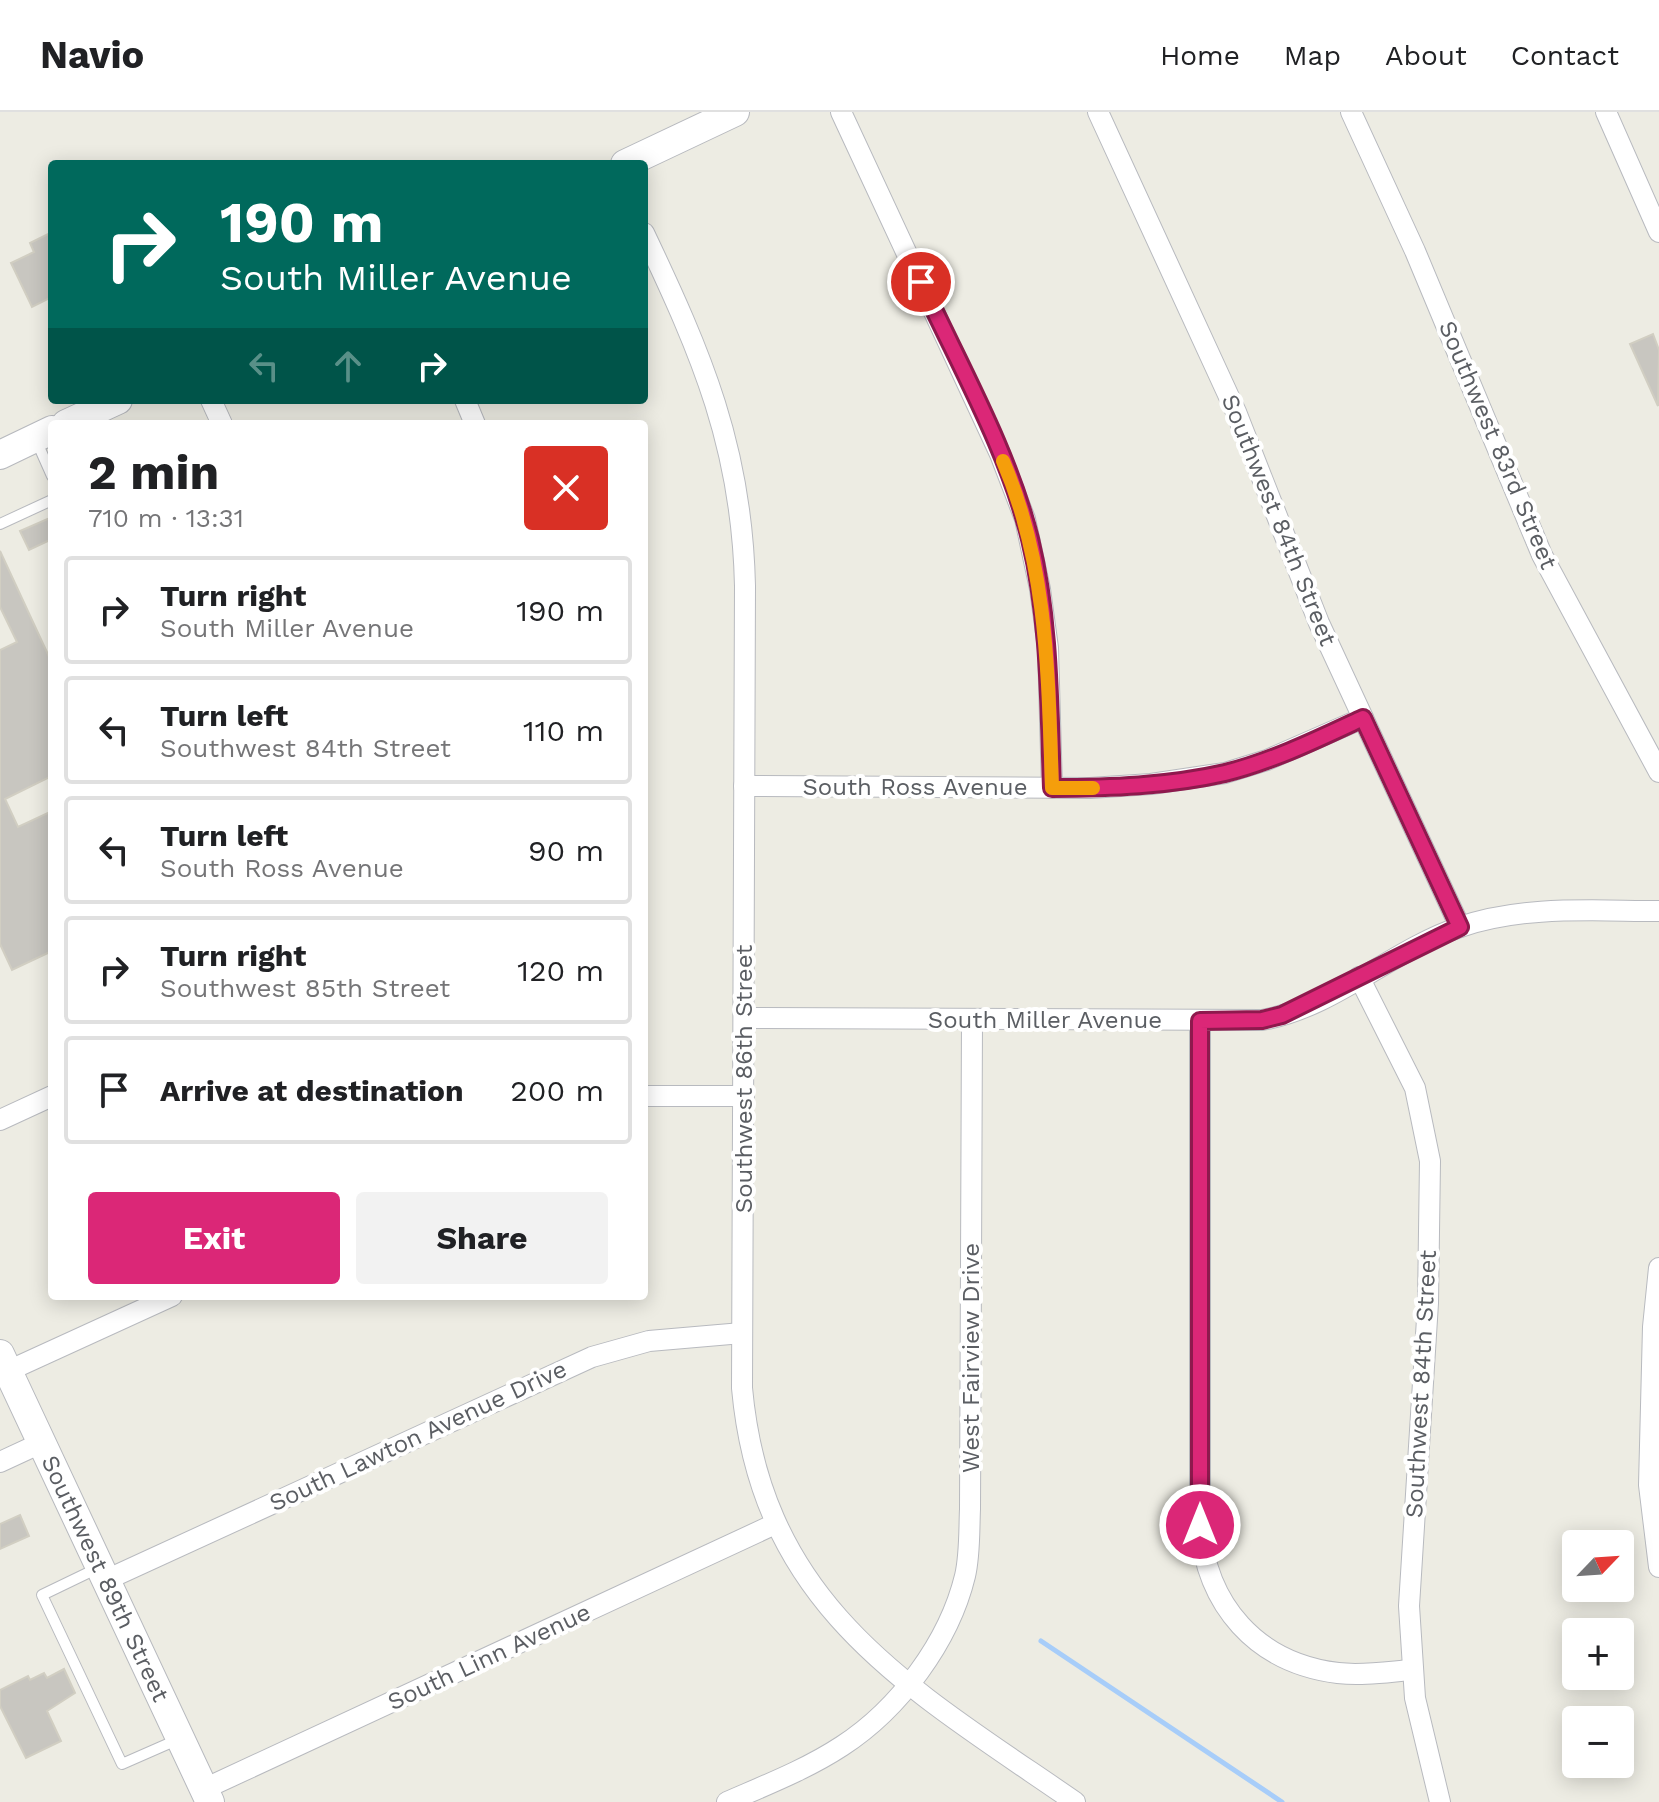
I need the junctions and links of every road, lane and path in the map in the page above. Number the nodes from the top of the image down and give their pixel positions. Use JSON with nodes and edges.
{"nodes":[{"id":1,"x":735,"y":112,"type":"edge"},
{"id":2,"x":841,"y":112,"type":"edge"},
{"id":3,"x":1098,"y":112,"type":"edge"},
{"id":4,"x":1351,"y":112,"type":"edge"},
{"id":5,"x":1606,"y":112,"type":"edge"},
{"id":6,"x":633,"y":160,"type":"edge"},
{"id":7,"x":1659,"y":232,"type":"edge"},
{"id":8,"x":648,"y":242,"type":"edge"},
{"id":9,"x":109,"y":404,"type":"edge"},
{"id":10,"x":75,"y":420,"type":"edge"},
{"id":11,"x":43,"y":434,"type":"edge"},
{"id":12,"x":0,"y":455,"type":"edge"},
{"id":13,"x":48,"y":457,"type":"edge"},
{"id":14,"x":48,"y":502,"type":"edge"},
{"id":15,"x":0,"y":524,"type":"edge"},
{"id":16,"x":1363,"y":718,"type":"junction"},
{"id":17,"x":1659,"y":772,"type":"edge"},
{"id":18,"x":744,"y":786,"type":"junction"},
{"id":19,"x":1052,"y":788,"type":"junction"},
{"id":20,"x":1659,"y":911,"type":"edge"},
{"id":21,"x":1460,"y":927,"type":"junction"},
{"id":22,"x":1359,"y":977,"type":"junction"},
{"id":23,"x":745,"y":1018,"type":"junction"},
{"id":24,"x":972,"y":1020,"type":"junction"},
{"id":25,"x":1200,"y":1021,"type":"junction"},
{"id":26,"x":648,"y":1096,"type":"edge"},
{"id":27,"x":744,"y":1096,"type":"junction"},
{"id":28,"x":48,"y":1098,"type":"edge"},
{"id":29,"x":0,"y":1120,"type":"edge"},
{"id":30,"x":1659,"y":1268,"type":"edge"},
{"id":31,"x":162,"y":1300,"type":"edge"},
{"id":32,"x":742,"y":1333,"type":"junction"},
{"id":33,"x":4,"y":1363,"type":"edge"},
{"id":34,"x":41,"y":1443,"type":"junction"},
{"id":35,"x":0,"y":1462,"type":"edge"},
{"id":36,"x":775,"y":1524,"type":"junction"},
{"id":37,"x":1659,"y":1567,"type":"edge"},
{"id":38,"x":103,"y":1574,"type":"junction"},
{"id":39,"x":1411,"y":1670,"type":"junction"},
{"id":40,"x":909,"y":1681,"type":"junction"},
{"id":41,"x":180,"y":1739,"type":"junction"},
{"id":42,"x":207,"y":1796,"type":"edge"},
{"id":43,"x":727,"y":1802,"type":"edge"},
{"id":44,"x":1075,"y":1802,"type":"edge"},
{"id":45,"x":1440,"y":1802,"type":"edge"}],
"edges":[{"from":1,"to":6,"type":"main road"},
{"from":2,"to":19,"type":"street"},
{"from":3,"to":16,"type":"street","name":"Southwest 84th Street"},
{"from":4,"to":17,"type":"street","name":"Southwest 83rd Street"},
{"from":5,"to":7,"type":"street"},
{"from":8,"to":18,"type":"street","name":"Southwest 86th Street"},
{"from":9,"to":10,"type":"main road"},
{"from":11,"to":12,"type":"main road"},
{"from":11,"to":13,"type":"lane"},
{"from":14,"to":15,"type":"lane"},
{"from":16,"to":19,"type":"street","name":"South Ross Avenue"},
{"from":16,"to":21,"type":"street","name":"Southwest 84th Street"},
{"from":18,"to":19,"type":"street","name":"South Ross Avenue"},
{"from":18,"to":23,"type":"street","name":"Southwest 86th Street"},
{"from":20,"to":21,"type":"street","name":"South Miller Avenue"},
{"from":21,"to":22,"type":"street","name":"South Miller Avenue"},
{"from":22,"to":25,"type":"street","name":"South Miller Avenue"},
{"from":22,"to":39,"type":"street","name":"Southwest 84th Street"},
{"from":23,"to":24,"type":"street","name":"South Miller Avenue"},
{"from":23,"to":27,"type":"street","name":"Southwest 86th Street"},
{"from":24,"to":25,"type":"street","name":"South Miller Avenue"},
{"from":24,"to":40,"type":"street","name":"West Fairview Drive"},
{"from":25,"to":39,"type":"street"},
{"from":26,"to":27,"type":"street"},
{"from":27,"to":32,"type":"street","name":"Southwest 86th Street"},
{"from":28,"to":29,"type":"street"},
{"from":30,"to":37,"type":"street"},
{"from":31,"to":33,"type":"street"},
{"from":32,"to":36,"type":"street","name":"Southwest 86th Street"},
{"from":32,"to":38,"type":"street","name":"South Lawton Avenue Drive"},
{"from":33,"to":34,"type":"main road","name":"Southwest 89th Street"},
{"from":34,"to":35,"type":"street"},
{"from":34,"to":38,"type":"main road","name":"Southwest 89th Street"},
{"from":36,"to":40,"type":"street","name":"Southwest 86th Street"},
{"from":36,"to":42,"type":"street","name":"South Linn Avenue"},
{"from":38,"to":41,"type":"main road","name":"Southwest 89th Street"},
{"from":38,"to":41,"type":"lane"},
{"from":39,"to":45,"type":"street","name":"Southwest 84th Street"},
{"from":40,"to":43,"type":"street","name":"West Fairview Drive"},
{"from":40,"to":44,"type":"street","name":"Southwest 86th Street"},
{"from":41,"to":42,"type":"main road","name":"Southwest 89th Street"}]}
